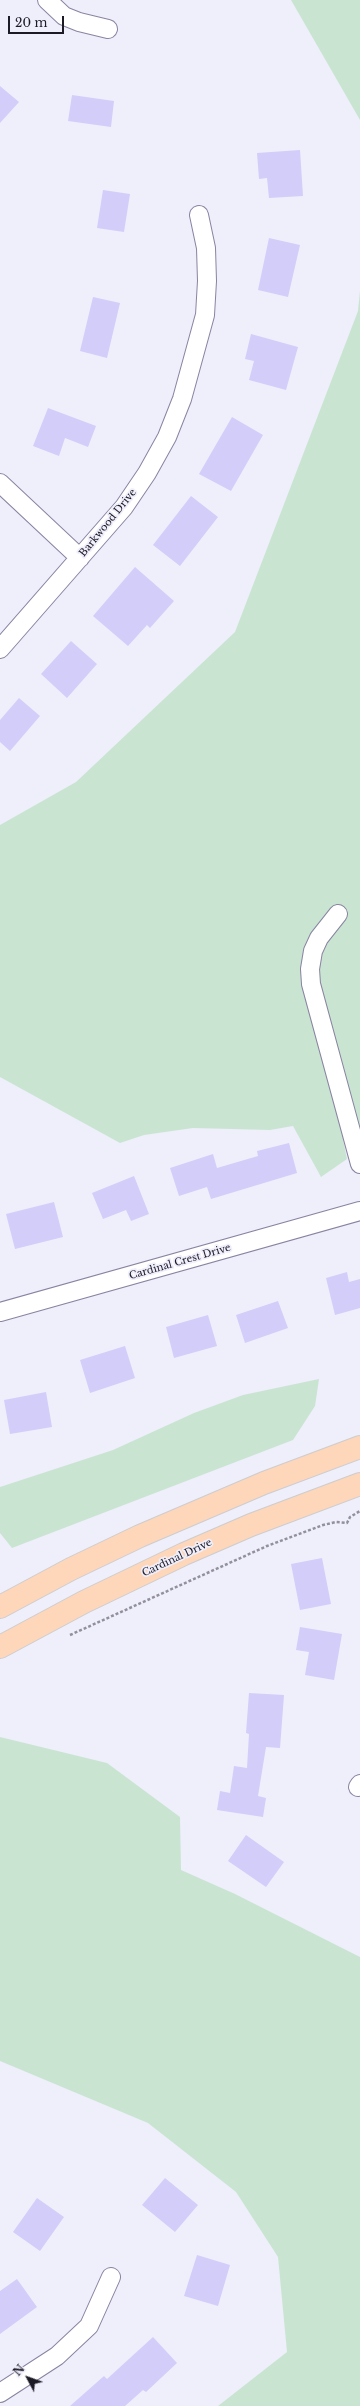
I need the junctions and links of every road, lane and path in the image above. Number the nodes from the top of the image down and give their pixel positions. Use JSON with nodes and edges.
{"nodes":[{"id":1,"x":47,"y":0,"type":"edge"},
{"id":2,"x":108,"y":29,"type":"dead end"},
{"id":3,"x":199,"y":215,"type":"dead end"},
{"id":4,"x":0,"y":483,"type":"edge"},
{"id":5,"x":80,"y":558,"type":"junction"},
{"id":6,"x":0,"y":649,"type":"edge"},
{"id":7,"x":338,"y":914,"type":"dead end"},
{"id":8,"x":360,"y":1164,"type":"edge"},
{"id":9,"x":360,"y":1211,"type":"edge"},
{"id":10,"x":0,"y":1312,"type":"edge"},
{"id":11,"x":360,"y":1447,"type":"edge"},
{"id":12,"x":360,"y":1484,"type":"edge"},
{"id":13,"x":360,"y":1511,"type":"edge"},
{"id":14,"x":0,"y":1607,"type":"edge"},
{"id":15,"x":68,"y":1635,"type":"dead end"},
{"id":16,"x":0,"y":1647,"type":"edge"},
{"id":17,"x":111,"y":2277,"type":"dead end"},
{"id":18,"x":0,"y":2393,"type":"edge"}],
"edges":[{"from":1,"to":2,"type":"street"},
{"from":3,"to":5,"type":"street","name":"Barkwood Drive"},
{"from":4,"to":5,"type":"street"},
{"from":5,"to":6,"type":"street","name":"Barkwood Drive"},
{"from":7,"to":8,"type":"street"},
{"from":9,"to":10,"type":"street","name":"Cardinal Crest Drive"},
{"from":11,"to":14,"type":"main road"},
{"from":12,"to":16,"type":"main road","name":"Cardinal Drive"},
{"from":13,"to":15,"type":"path"},
{"from":17,"to":18,"type":"street"}]}
